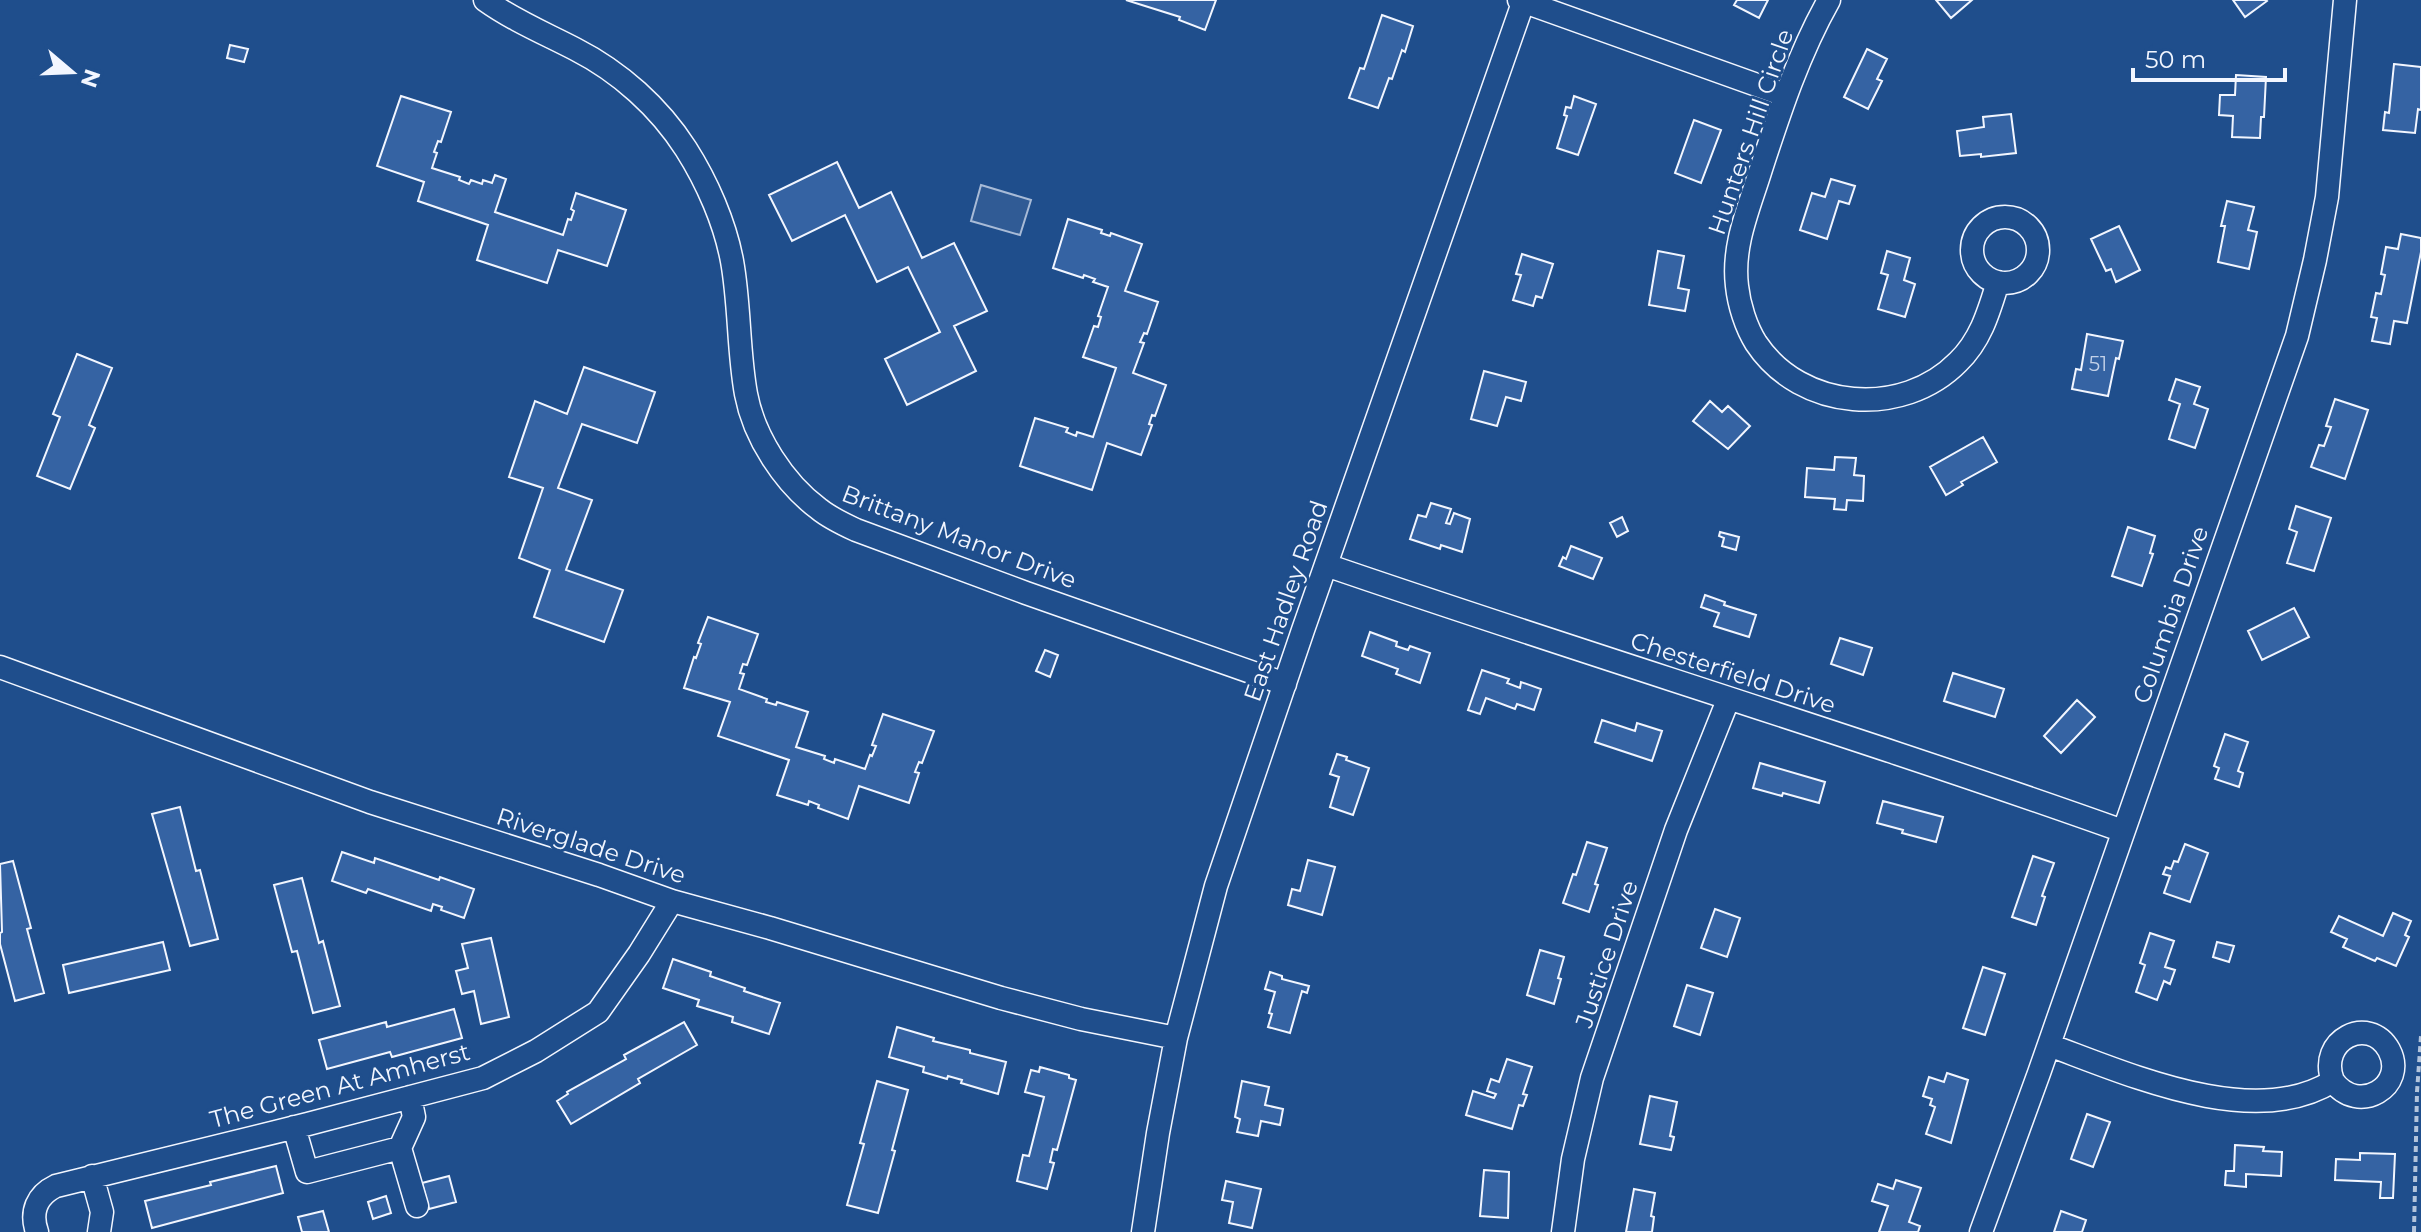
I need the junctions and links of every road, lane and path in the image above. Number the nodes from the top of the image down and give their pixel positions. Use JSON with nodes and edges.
{"nodes":[{"id":1,"x":485,"y":0,"type":"edge"},
{"id":2,"x":1829,"y":0,"type":"edge"},
{"id":3,"x":2345,"y":0,"type":"edge"},
{"id":4,"x":1522,"y":1,"type":"edge"},
{"id":5,"x":1785,"y":95,"type":"junction"},
{"id":6,"x":1998,"y":282,"type":"dead end"},
{"id":7,"x":1326,"y":565,"type":"junction"},
{"id":8,"x":0,"y":667,"type":"edge"},
{"id":9,"x":1285,"y":684,"type":"junction"},
{"id":10,"x":1728,"y":700,"type":"junction"},
{"id":11,"x":2123,"y":831,"type":"junction"},
{"id":12,"x":672,"y":901,"type":"junction"},
{"id":13,"x":2421,"y":1036,"type":"edge"},
{"id":14,"x":1176,"y":1038,"type":"junction"},
{"id":15,"x":2049,"y":1045,"type":"junction"},
{"id":16,"x":2333,"y":1081,"type":"dead end"},
{"id":17,"x":410,"y":1097,"type":"junction"},
{"id":18,"x":294,"y":1127,"type":"junction"},
{"id":19,"x":400,"y":1148,"type":"junction"},
{"id":20,"x":92,"y":1176,"type":"junction"},
{"id":21,"x":417,"y":1206,"type":"dead end"},
{"id":22,"x":37,"y":1232,"type":"edge"},
{"id":23,"x":99,"y":1232,"type":"edge"},
{"id":24,"x":1143,"y":1232,"type":"edge"},
{"id":25,"x":1563,"y":1232,"type":"edge"},
{"id":26,"x":1981,"y":1232,"type":"edge"},
{"id":27,"x":2414,"y":1232,"type":"edge"}],
"edges":[{"from":1,"to":9,"type":"street","name":"Brittany Manor Drive"},
{"from":2,"to":5,"type":"street","name":"Hunters Hill Circle"},
{"from":3,"to":11,"type":"street","name":"Columbia Drive"},
{"from":4,"to":5,"type":"street"},
{"from":4,"to":7,"type":"street","name":"East Hadley Road"},
{"from":5,"to":6,"type":"street","name":"Hunters Hill Circle"},
{"from":7,"to":9,"type":"street","name":"East Hadley Road"},
{"from":7,"to":10,"type":"street","name":"Chesterfield Drive"},
{"from":8,"to":12,"type":"street","name":"Riverglade Drive"},
{"from":9,"to":14,"type":"street","name":"East Hadley Road"},
{"from":10,"to":11,"type":"street","name":"Chesterfield Drive"},
{"from":10,"to":25,"type":"street","name":"Justice Drive"},
{"from":11,"to":15,"type":"street","name":"Columbia Drive"},
{"from":12,"to":14,"type":"street","name":"Riverglade Drive"},
{"from":12,"to":17,"type":"street","name":"The Green At Amherst"},
{"from":13,"to":27,"type":"path"},
{"from":14,"to":24,"type":"street","name":"East Hadley Road"},
{"from":15,"to":16,"type":"street"},
{"from":15,"to":26,"type":"street","name":"Columbia Drive"},
{"from":17,"to":18,"type":"street","name":"The Green At Amherst"},
{"from":17,"to":19,"type":"street"},
{"from":18,"to":19,"type":"street"},
{"from":18,"to":20,"type":"street","name":"The Green At Amherst"},
{"from":19,"to":21,"type":"street"},
{"from":20,"to":22,"type":"street","name":"The Green At Amherst"},
{"from":20,"to":23,"type":"street"}]}
